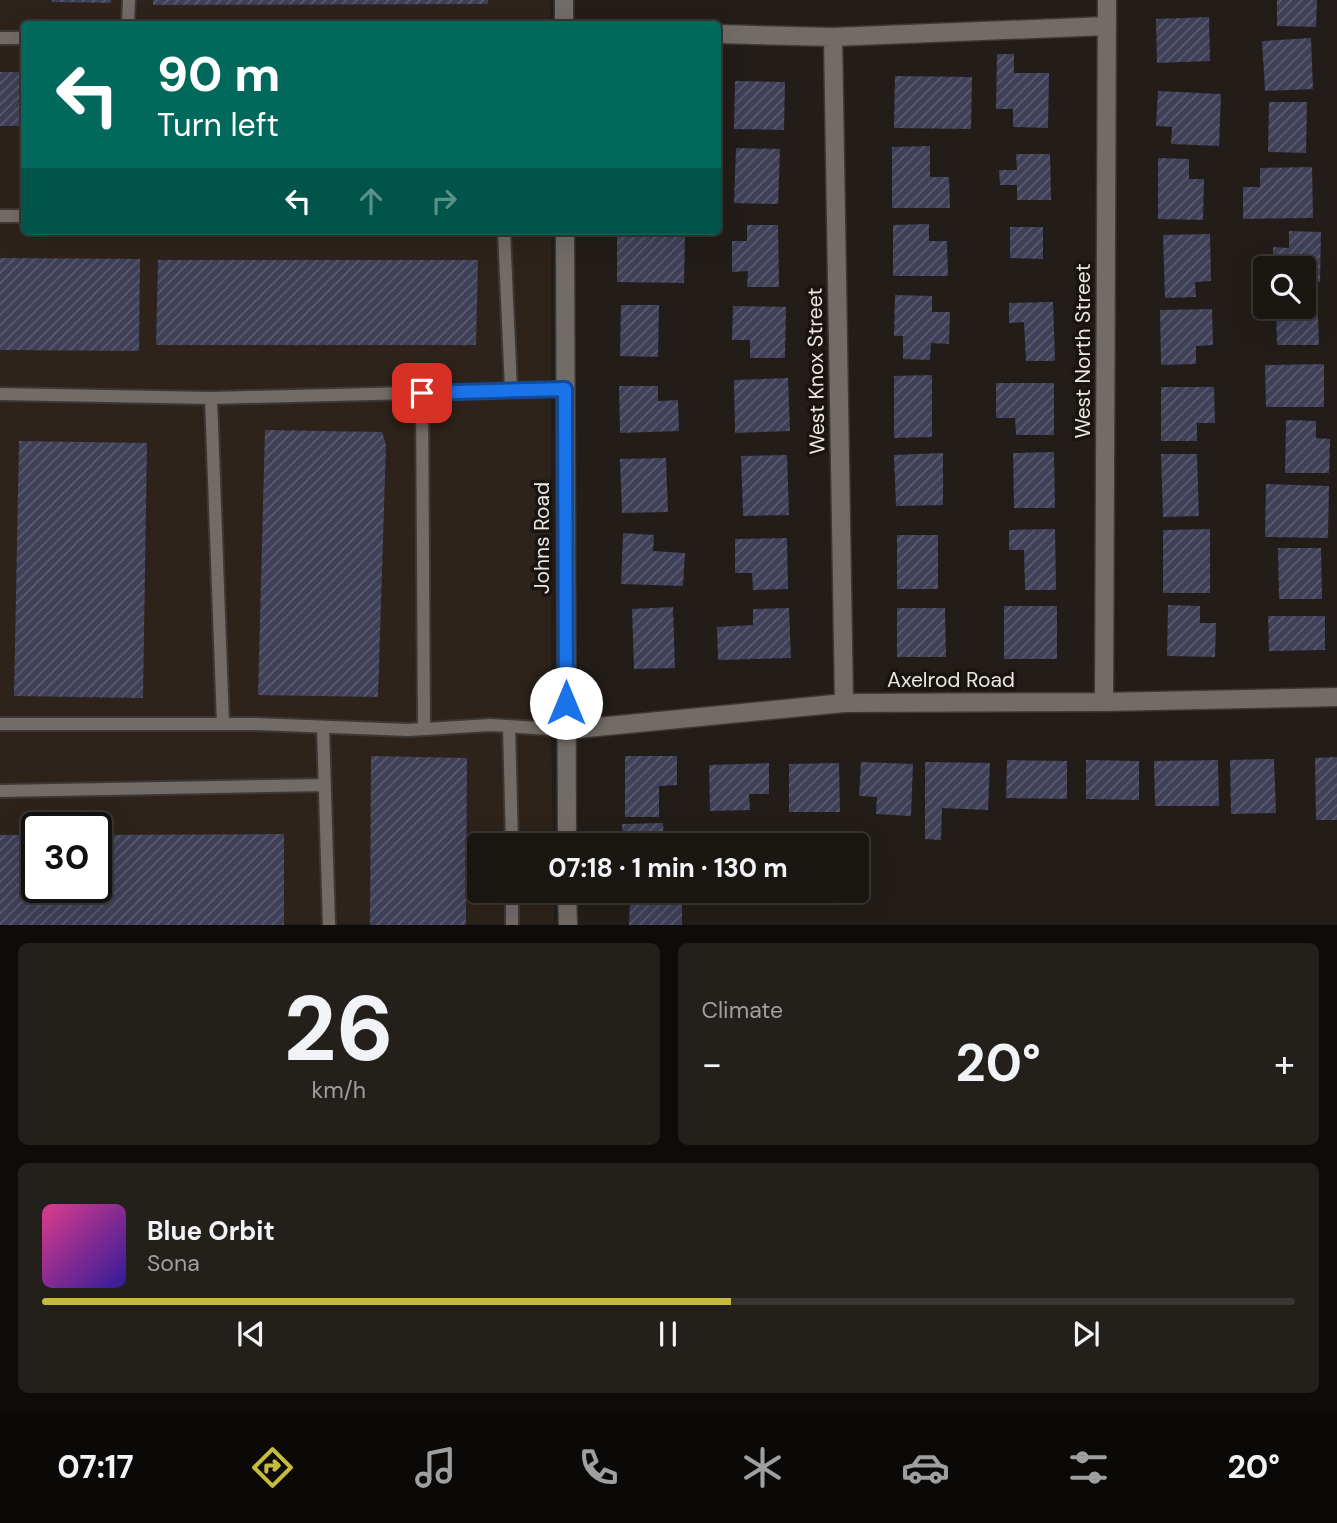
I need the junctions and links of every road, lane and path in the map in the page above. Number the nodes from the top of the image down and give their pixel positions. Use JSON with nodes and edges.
{"nodes":[{"id":1,"x":129,"y":0,"type":"edge"},
{"id":2,"x":564,"y":0,"type":"edge"},
{"id":3,"x":1107,"y":0,"type":"edge"},
{"id":4,"x":128,"y":21,"type":"edge"},
{"id":5,"x":564,"y":21,"type":"edge"},
{"id":6,"x":1107,"y":26,"type":"junction"},
{"id":7,"x":721,"y":34,"type":"edge"},
{"id":8,"x":833,"y":37,"type":"junction"},
{"id":9,"x":0,"y":38,"type":"edge"},
{"id":10,"x":21,"y":38,"type":"edge"},
{"id":11,"x":0,"y":216,"type":"edge"},
{"id":12,"x":21,"y":216,"type":"edge"},
{"id":13,"x":504,"y":235,"type":"edge"},
{"id":14,"x":565,"y":235,"type":"edge"},
{"id":15,"x":565,"y":389,"type":"junction"},
{"id":16,"x":511,"y":390,"type":"junction"},
{"id":17,"x":422,"y":393,"type":"junction"},
{"id":18,"x":0,"y":394,"type":"edge"},
{"id":19,"x":211,"y":398,"type":"junction"},
{"id":20,"x":1337,"y":697,"type":"edge"},
{"id":21,"x":1104,"y":702,"type":"junction"},
{"id":22,"x":844,"y":704,"type":"junction"},
{"id":23,"x":0,"y":724,"type":"edge"},
{"id":24,"x":223,"y":724,"type":"junction"},
{"id":25,"x":509,"y":726,"type":"junction"},
{"id":26,"x":323,"y":727,"type":"junction"},
{"id":27,"x":424,"y":729,"type":"junction"},
{"id":28,"x":566,"y":730,"type":"junction"},
{"id":29,"x":325,"y":785,"type":"junction"},
{"id":30,"x":0,"y":791,"type":"edge"},
{"id":31,"x":512,"y":833,"type":"edge"},
{"id":32,"x":567,"y":833,"type":"edge"},
{"id":33,"x":512,"y":903,"type":"edge"},
{"id":34,"x":567,"y":903,"type":"edge"},
{"id":35,"x":329,"y":925,"type":"edge"},
{"id":36,"x":512,"y":925,"type":"edge"},
{"id":37,"x":568,"y":925,"type":"edge"}],
"edges":[{"from":1,"to":4,"type":"lane"},
{"from":2,"to":5,"type":"street"},
{"from":3,"to":6,"type":"street","name":"West North Street"},
{"from":6,"to":8,"type":"street"},
{"from":6,"to":21,"type":"street","name":"West North Street"},
{"from":7,"to":8,"type":"street"},
{"from":8,"to":22,"type":"street","name":"West Knox Street"},
{"from":9,"to":10,"type":"lane"},
{"from":11,"to":12,"type":"lane"},
{"from":13,"to":16,"type":"lane"},
{"from":14,"to":15,"type":"street","name":"Johns Road"},
{"from":15,"to":16,"type":"lane"},
{"from":15,"to":28,"type":"street","name":"Johns Road"},
{"from":16,"to":17,"type":"lane"},
{"from":17,"to":19,"type":"lane"},
{"from":17,"to":27,"type":"lane"},
{"from":18,"to":19,"type":"lane"},
{"from":19,"to":24,"type":"lane"},
{"from":20,"to":21,"type":"street","name":"Axelrod Road"},
{"from":21,"to":22,"type":"street","name":"Axelrod Road"},
{"from":22,"to":28,"type":"street","name":"Axelrod Road"},
{"from":23,"to":24,"type":"lane"},
{"from":24,"to":26,"type":"lane"},
{"from":25,"to":27,"type":"lane"},
{"from":25,"to":28,"type":"lane"},
{"from":25,"to":31,"type":"lane"},
{"from":26,"to":27,"type":"lane"},
{"from":26,"to":29,"type":"lane"},
{"from":28,"to":32,"type":"street","name":"Johns Road"},
{"from":29,"to":30,"type":"lane"},
{"from":29,"to":35,"type":"lane"},
{"from":33,"to":36,"type":"lane"},
{"from":34,"to":37,"type":"street"}]}
